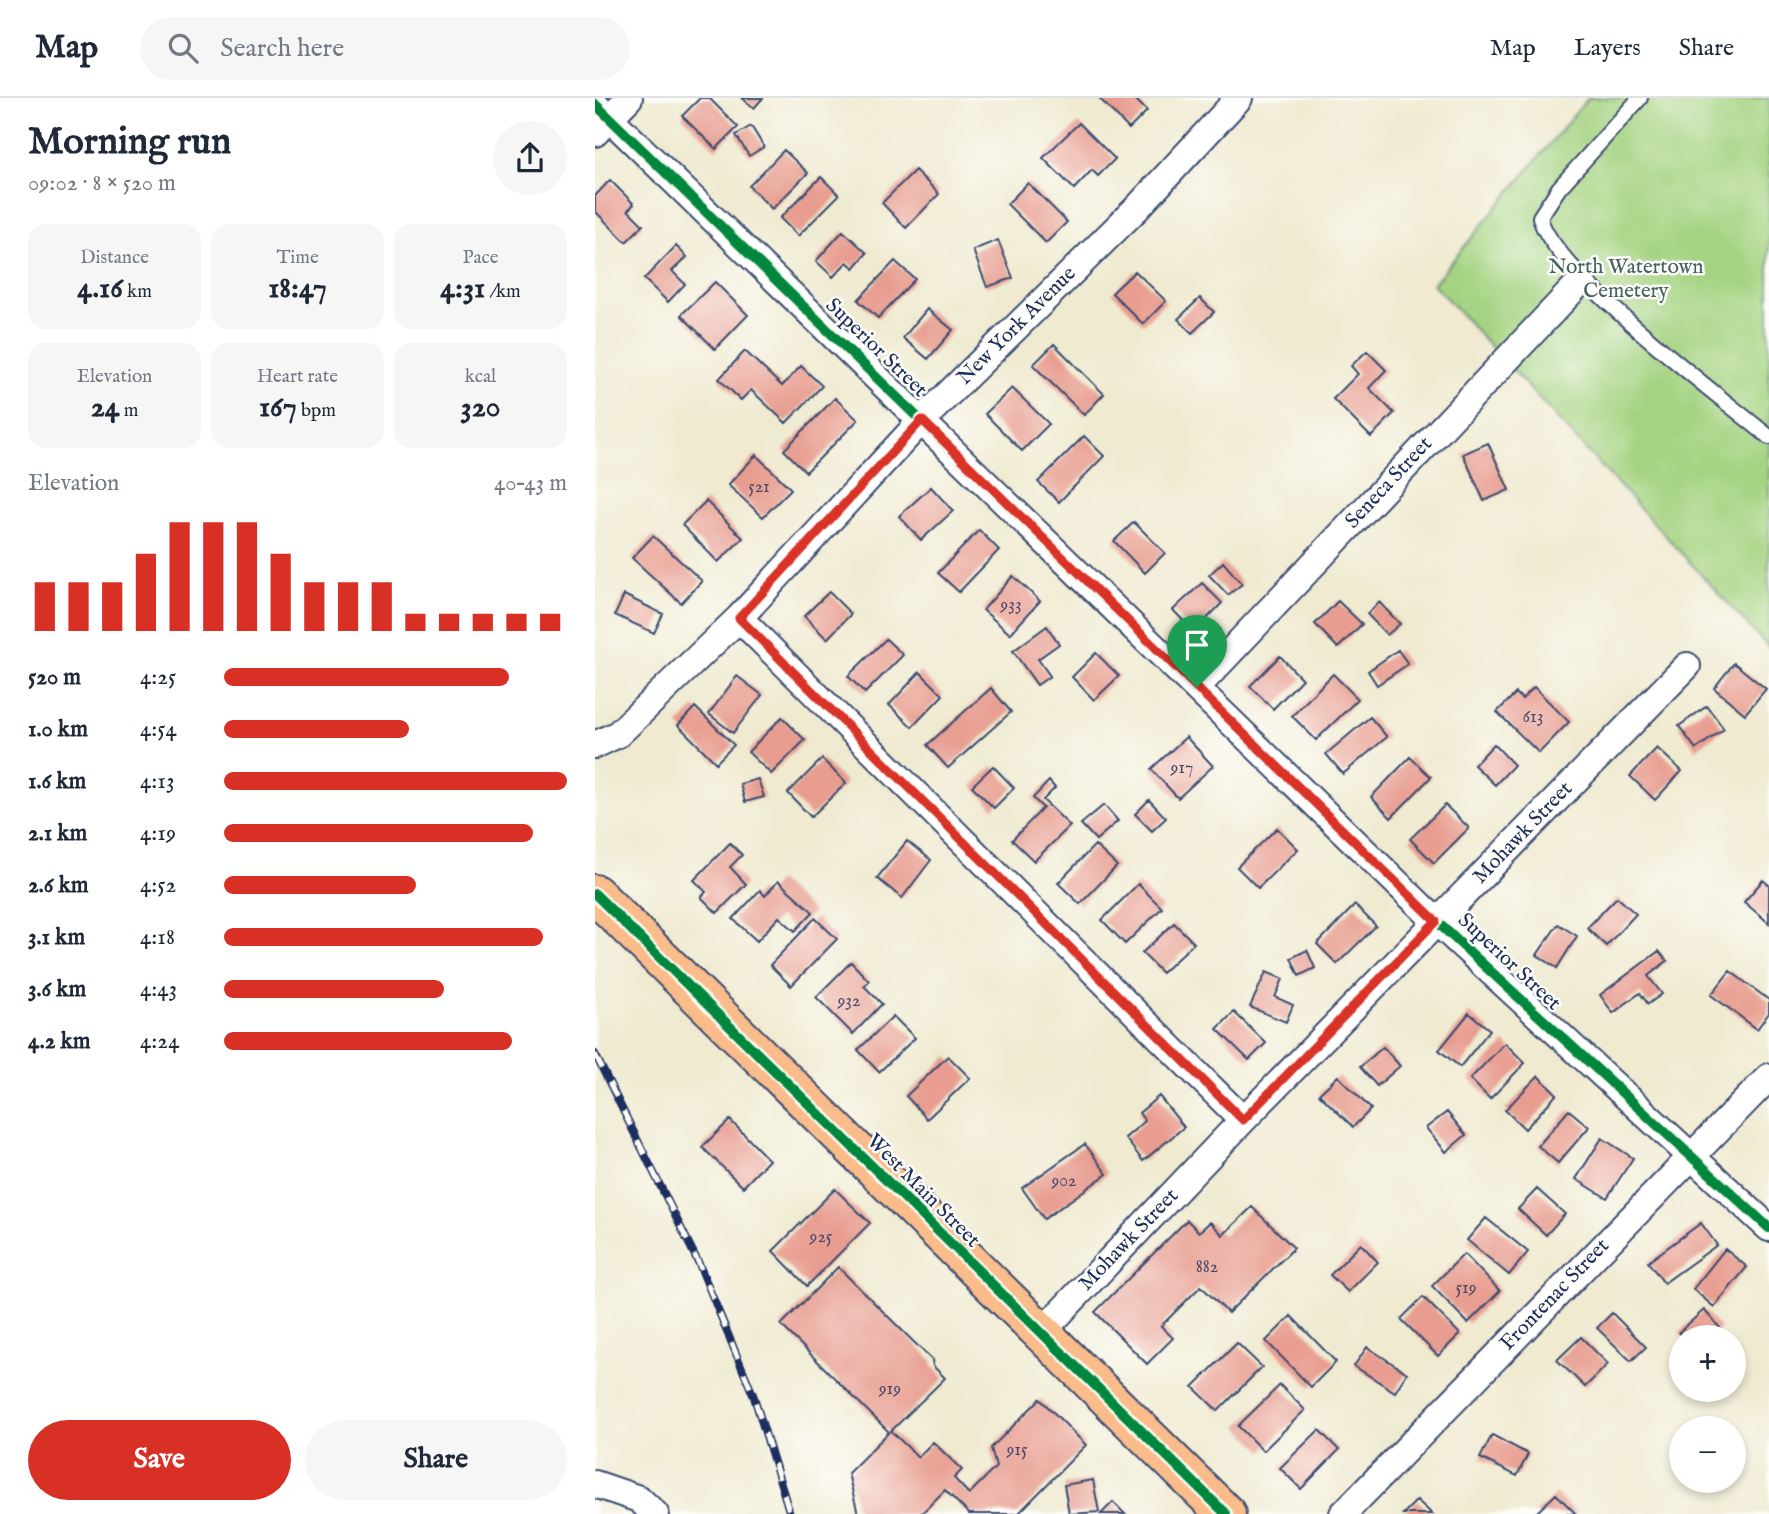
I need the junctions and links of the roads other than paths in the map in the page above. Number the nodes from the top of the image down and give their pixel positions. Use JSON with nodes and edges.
{"nodes":[{"id":1,"x":629,"y":98,"type":"edge"},
{"id":2,"x":1239,"y":98,"type":"edge"},
{"id":3,"x":1640,"y":98,"type":"edge"},
{"id":4,"x":600,"y":118,"type":"edge"},
{"id":5,"x":1582,"y":280,"type":"junction"},
{"id":6,"x":922,"y":420,"type":"junction"},
{"id":7,"x":1769,"y":437,"type":"edge"},
{"id":8,"x":739,"y":618,"type":"junction"},
{"id":9,"x":1687,"y":666,"type":"dead end"},
{"id":10,"x":1197,"y":687,"type":"junction"},
{"id":11,"x":606,"y":740,"type":"edge"},
{"id":12,"x":595,"y":894,"type":"edge"},
{"id":13,"x":1436,"y":921,"type":"junction"},
{"id":14,"x":1769,"y":1077,"type":"edge"},
{"id":15,"x":1243,"y":1120,"type":"junction"},
{"id":16,"x":1691,"y":1156,"type":"junction"},
{"id":17,"x":1769,"y":1228,"type":"edge"},
{"id":18,"x":1040,"y":1334,"type":"junction"},
{"id":19,"x":595,"y":1484,"type":"edge"},
{"id":20,"x":1219,"y":1511,"type":"edge"},
{"id":21,"x":655,"y":1514,"type":"edge"},
{"id":22,"x":1343,"y":1514,"type":"edge"}],
"edges":[{"from":1,"to":4,"type":"street"},
{"from":2,"to":6,"type":"street","name":"New York Avenue"},
{"from":3,"to":5,"type":"lane"},
{"from":4,"to":6,"type":"street","name":"Superior Street"},
{"from":5,"to":7,"type":"lane"},
{"from":5,"to":10,"type":"street","name":"Seneca Street"},
{"from":6,"to":8,"type":"street","name":"New York Avenue"},
{"from":6,"to":10,"type":"street","name":"Superior Street"},
{"from":8,"to":11,"type":"street","name":"New York Avenue"},
{"from":8,"to":15,"type":"street"},
{"from":9,"to":13,"type":"street","name":"Mohawk Street"},
{"from":10,"to":13,"type":"street","name":"Superior Street"},
{"from":12,"to":18,"type":"main road","name":"West Main Street"},
{"from":13,"to":15,"type":"street","name":"Mohawk Street"},
{"from":13,"to":16,"type":"street","name":"Superior Street"},
{"from":14,"to":16,"type":"street","name":"Frontenac Street"},
{"from":15,"to":18,"type":"street","name":"Mohawk Street"},
{"from":16,"to":17,"type":"street","name":"Superior Street"},
{"from":16,"to":22,"type":"street","name":"Frontenac Street"},
{"from":18,"to":20,"type":"main road","name":"West Main Street"},
{"from":19,"to":21,"type":"street"}]}
